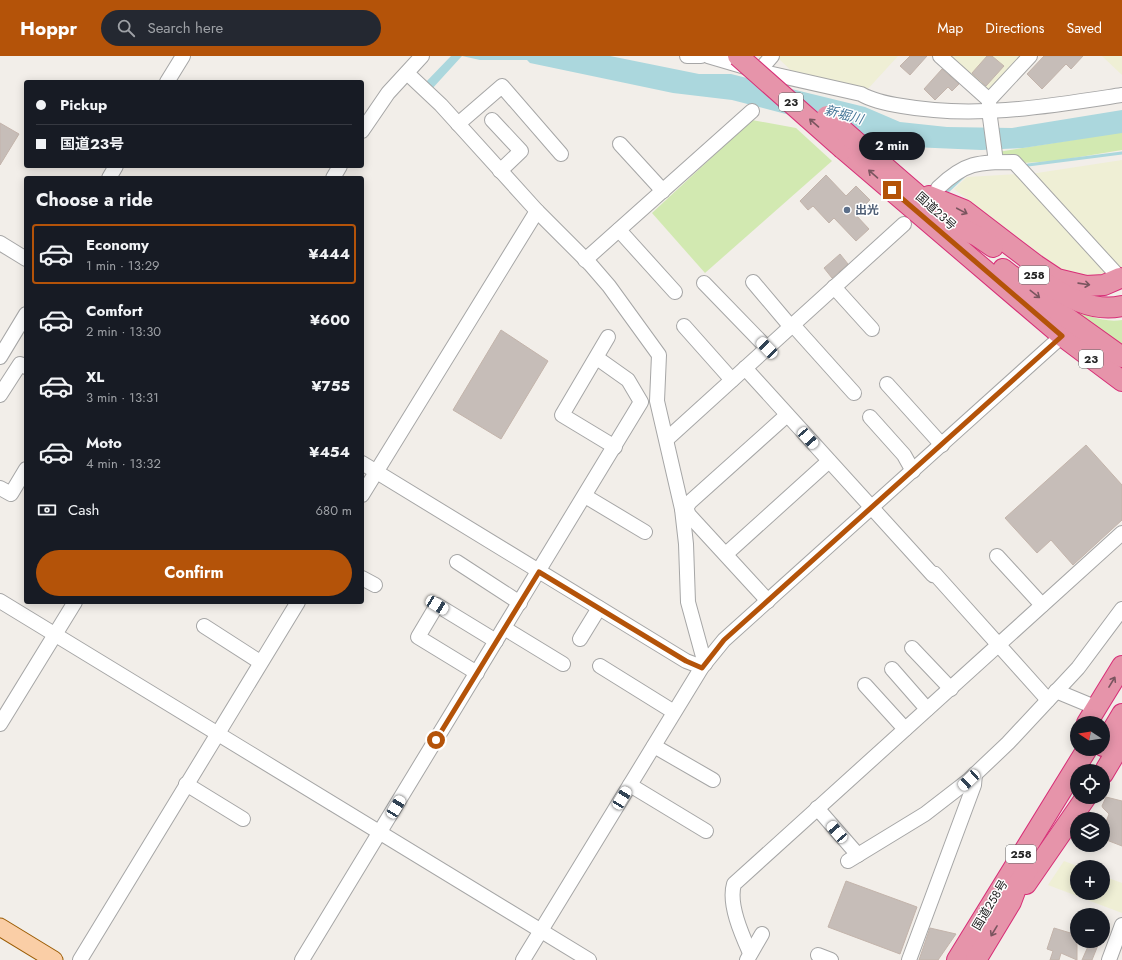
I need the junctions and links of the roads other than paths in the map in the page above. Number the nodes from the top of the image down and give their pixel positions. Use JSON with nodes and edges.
{"nodes":[{"id":1,"x":183,"y":56,"type":"edge"},
{"id":2,"x":422,"y":56,"type":"edge"},
{"id":3,"x":687,"y":56,"type":"edge"},
{"id":4,"x":701,"y":56,"type":"edge"},
{"id":5,"x":708,"y":56,"type":"edge"},
{"id":6,"x":738,"y":56,"type":"edge"},
{"id":7,"x":772,"y":56,"type":"edge"},
{"id":8,"x":940,"y":56,"type":"edge"},
{"id":9,"x":1030,"y":56,"type":"edge"},
{"id":10,"x":758,"y":64,"type":"edge"},
{"id":11,"x":407,"y":73,"type":"junction"},
{"id":12,"x":168,"y":80,"type":"edge"},
{"id":13,"x":1122,"y":95,"type":"edge"},
{"id":14,"x":989,"y":110,"type":"junction"},
{"id":15,"x":752,"y":111,"type":"dead end"},
{"id":16,"x":492,"y":120,"type":"dead end"},
{"id":17,"x":458,"y":124,"type":"junction"},
{"id":18,"x":364,"y":128,"type":"edge"},
{"id":19,"x":620,"y":144,"type":"dead end"},
{"id":20,"x":848,"y":144,"type":"junction"},
{"id":21,"x":560,"y":154,"type":"dead end"},
{"id":22,"x":995,"y":158,"type":"junction"},
{"id":23,"x":500,"y":171,"type":"junction"},
{"id":24,"x":938,"y":188,"type":"dead end"},
{"id":25,"x":914,"y":190,"type":"junction"},
{"id":26,"x":663,"y":191,"type":"junction"},
{"id":27,"x":537,"y":211,"type":"junction"},
{"id":28,"x":904,"y":224,"type":"dead end"},
{"id":29,"x":952,"y":224,"type":"junction"},
{"id":30,"x":619,"y":230,"type":"junction"},
{"id":31,"x":0,"y":243,"type":"edge"},
{"id":32,"x":24,"y":257,"type":"edge"},
{"id":33,"x":585,"y":260,"type":"junction"},
{"id":34,"x":1121,"y":278,"type":"edge"},
{"id":35,"x":753,"y":282,"type":"dead end"},
{"id":36,"x":704,"y":283,"type":"dead end"},
{"id":37,"x":834,"y":287,"type":"junction"},
{"id":38,"x":675,"y":292,"type":"dead end"},
{"id":39,"x":1122,"y":306,"type":"edge"},
{"id":40,"x":24,"y":317,"type":"edge"},
{"id":41,"x":684,"y":326,"type":"dead end"},
{"id":42,"x":792,"y":326,"type":"junction"},
{"id":43,"x":872,"y":329,"type":"dead end"},
{"id":44,"x":1062,"y":336,"type":"junction"},
{"id":45,"x":608,"y":337,"type":"dead end"},
{"id":46,"x":767,"y":348,"type":"junction"},
{"id":47,"x":0,"y":357,"type":"edge"},
{"id":48,"x":1122,"y":357,"type":"edge"},
{"id":49,"x":596,"y":358,"type":"junction"},
{"id":50,"x":1097,"y":364,"type":"junction"},
{"id":51,"x":24,"y":367,"type":"edge"},
{"id":52,"x":745,"y":368,"type":"junction"},
{"id":53,"x":732,"y":380,"type":"junction"},
{"id":54,"x":1122,"y":381,"type":"edge"},
{"id":55,"x":886,"y":384,"type":"dead end"},
{"id":56,"x":1122,"y":384,"type":"edge"},
{"id":57,"x":854,"y":393,"type":"dead end"},
{"id":58,"x":0,"y":395,"type":"edge"},
{"id":59,"x":657,"y":401,"type":"junction"},
{"id":60,"x":641,"y":402,"type":"junction"},
{"id":61,"x":788,"y":415,"type":"junction"},
{"id":62,"x":870,"y":417,"type":"dead end"},
{"id":63,"x":667,"y":439,"type":"junction"},
{"id":64,"x":942,"y":445,"type":"junction"},
{"id":65,"x":615,"y":447,"type":"junction"},
{"id":66,"x":829,"y":461,"type":"junction"},
{"id":67,"x":364,"y":464,"type":"edge"},
{"id":68,"x":912,"y":471,"type":"junction"},
{"id":69,"x":376,"y":472,"type":"junction"},
{"id":70,"x":24,"y":473,"type":"edge"},
{"id":71,"x":0,"y":488,"type":"edge"},
{"id":72,"x":364,"y":492,"type":"edge"},
{"id":73,"x":586,"y":496,"type":"junction"},
{"id":74,"x":871,"y":506,"type":"junction"},
{"id":75,"x":684,"y":509,"type":"junction"},
{"id":76,"x":645,"y":532,"type":"dead end"},
{"id":77,"x":1120,"y":539,"type":"edge"},
{"id":78,"x":726,"y":554,"type":"junction"},
{"id":79,"x":997,"y":556,"type":"dead end"},
{"id":80,"x":457,"y":562,"type":"dead end"},
{"id":81,"x":539,"y":572,"type":"junction"},
{"id":82,"x":364,"y":579,"type":"edge"},
{"id":83,"x":375,"y":586,"type":"dead end"},
{"id":84,"x":768,"y":600,"type":"junction"},
{"id":85,"x":0,"y":601,"type":"edge"},
{"id":86,"x":520,"y":603,"type":"junction"},
{"id":87,"x":74,"y":604,"type":"edge"},
{"id":88,"x":297,"y":604,"type":"edge"},
{"id":89,"x":1042,"y":605,"type":"junction"},
{"id":90,"x":599,"y":608,"type":"junction"},
{"id":91,"x":1122,"y":609,"type":"edge"},
{"id":92,"x":204,"y":626,"type":"dead end"},
{"id":93,"x":504,"y":628,"type":"junction"},
{"id":94,"x":56,"y":634,"type":"junction"},
{"id":95,"x":580,"y":639,"type":"dead end"},
{"id":96,"x":496,"y":641,"type":"junction"},
{"id":97,"x":998,"y":645,"type":"junction"},
{"id":98,"x":912,"y":648,"type":"dead end"},
{"id":99,"x":260,"y":662,"type":"junction"},
{"id":100,"x":563,"y":664,"type":"dead end"},
{"id":101,"x":600,"y":666,"type":"dead end"},
{"id":102,"x":703,"y":666,"type":"junction"},
{"id":103,"x":1122,"y":666,"type":"edge"},
{"id":104,"x":892,"y":669,"type":"dead end"},
{"id":105,"x":477,"y":673,"type":"junction"},
{"id":106,"x":865,"y":685,"type":"dead end"},
{"id":107,"x":951,"y":689,"type":"junction"},
{"id":108,"x":1122,"y":692,"type":"edge"},
{"id":109,"x":1052,"y":696,"type":"junction"},
{"id":110,"x":927,"y":709,"type":"junction"},
{"id":111,"x":674,"y":712,"type":"junction"},
{"id":112,"x":1122,"y":714,"type":"edge"},
{"id":113,"x":1092,"y":716,"type":"edge"},
{"id":114,"x":1097,"y":716,"type":"edge"},
{"id":115,"x":1098,"y":716,"type":"edge"},
{"id":116,"x":0,"y":724,"type":"edge"},
{"id":117,"x":905,"y":729,"type":"junction"},
{"id":118,"x":217,"y":733,"type":"junction"},
{"id":119,"x":1110,"y":734,"type":"edge"},
{"id":120,"x":1122,"y":742,"type":"edge"},
{"id":121,"x":654,"y":746,"type":"junction"},
{"id":122,"x":1070,"y":752,"type":"edge"},
{"id":123,"x":1084,"y":756,"type":"edge"},
{"id":124,"x":1109,"y":764,"type":"edge"},
{"id":125,"x":975,"y":774,"type":"junction"},
{"id":126,"x":713,"y":780,"type":"dead end"},
{"id":127,"x":186,"y":784,"type":"junction"},
{"id":128,"x":630,"y":785,"type":"junction"},
{"id":129,"x":1070,"y":799,"type":"edge"},
{"id":130,"x":1081,"y":804,"type":"edge"},
{"id":131,"x":817,"y":808,"type":"junction"},
{"id":132,"x":242,"y":819,"type":"dead end"},
{"id":133,"x":706,"y":831,"type":"dead end"},
{"id":134,"x":380,"y":833,"type":"junction"},
{"id":135,"x":1019,"y":858,"type":"junction"},
{"id":136,"x":1011,"y":902,"type":"junction"},
{"id":137,"x":1122,"y":925,"type":"edge"},
{"id":138,"x":0,"y":927,"type":"edge"},
{"id":139,"x":541,"y":931,"type":"junction"},
{"id":140,"x":762,"y":934,"type":"dead end"},
{"id":141,"x":748,"y":957,"type":"edge"},
{"id":142,"x":54,"y":960,"type":"edge"},
{"id":143,"x":80,"y":960,"type":"edge"},
{"id":144,"x":302,"y":960,"type":"edge"},
{"id":145,"x":523,"y":960,"type":"edge"},
{"id":146,"x":589,"y":960,"type":"edge"},
{"id":147,"x":909,"y":960,"type":"edge"},
{"id":148,"x":957,"y":960,"type":"edge"},
{"id":149,"x":976,"y":960,"type":"edge"},
{"id":150,"x":1109,"y":960,"type":"edge"}],
"edges":[{"from":1,"to":12,"type":"street"},
{"from":2,"to":11,"type":"street"},
{"from":3,"to":4,"type":"street"},
{"from":5,"to":10,"type":"street"},
{"from":20,"to":6,"type":"highway","name":"国道23号","number":"23","one_way":true,"bridge":true},
{"from":7,"to":10,"type":"street"},
{"from":8,"to":14,"type":"street"},
{"from":9,"to":14,"type":"street"},
{"from":10,"to":14,"type":"street"},
{"from":10,"to":20,"type":"highway","name":"国道23号","number":"23","bridge":true},
{"from":11,"to":17,"type":"street"},
{"from":11,"to":18,"type":"street"},
{"from":13,"to":14,"type":"street"},
{"from":14,"to":22,"type":"street"},
{"from":15,"to":26,"type":"street"},
{"from":16,"to":23,"type":"street"},
{"from":17,"to":21,"type":"street"},
{"from":17,"to":23,"type":"street"},
{"from":19,"to":26,"type":"street"},
{"from":20,"to":25,"type":"highway","name":"国道23号","number":"23"},
{"from":44,"to":20,"type":"highway","name":"国道23号","number":"23","one_way":true},
{"from":22,"to":24,"type":"street"},
{"from":22,"to":34,"type":"street"},
{"from":23,"to":27,"type":"street"},
{"from":25,"to":29,"type":"highway","name":"国道23号","number":"23"},
{"from":25,"to":34,"type":"highway","one_way":true},
{"from":26,"to":30,"type":"street"},
{"from":27,"to":33,"type":"street"},
{"from":27,"to":69,"type":"street"},
{"from":28,"to":37,"type":"street"},
{"from":29,"to":39,"type":"highway","number":"258"},
{"from":29,"to":48,"type":"highway","name":"国道23号","number":"23","one_way":true},
{"from":30,"to":33,"type":"street"},
{"from":30,"to":38,"type":"street"},
{"from":31,"to":32,"type":"street"},
{"from":33,"to":59,"type":"street"},
{"from":35,"to":42,"type":"street"},
{"from":36,"to":46,"type":"street"},
{"from":37,"to":42,"type":"street"},
{"from":37,"to":43,"type":"street"},
{"from":40,"to":47,"type":"street"},
{"from":41,"to":53,"type":"street"},
{"from":42,"to":46,"type":"street"},
{"from":42,"to":57,"type":"street"},
{"from":44,"to":50,"type":"highway","name":"国道23号","number":"23"},
{"from":44,"to":64,"type":"street"},
{"from":45,"to":49,"type":"street"},
{"from":46,"to":52,"type":"street"},
{"from":49,"to":60,"type":"street"},
{"from":49,"to":65,"type":"street"},
{"from":50,"to":54,"type":"highway","name":"国道23号","number":"23"},
{"from":50,"to":56,"type":"highway"},
{"from":51,"to":58,"type":"street"},
{"from":52,"to":53,"type":"street"},
{"from":52,"to":61,"type":"street"},
{"from":53,"to":63,"type":"street"},
{"from":55,"to":64,"type":"street"},
{"from":59,"to":60,"type":"street"},
{"from":59,"to":63,"type":"street"},
{"from":60,"to":65,"type":"street"},
{"from":61,"to":66,"type":"street"},
{"from":61,"to":75,"type":"street"},
{"from":62,"to":68,"type":"street"},
{"from":63,"to":75,"type":"street"},
{"from":64,"to":68,"type":"street"},
{"from":65,"to":73,"type":"street"},
{"from":66,"to":74,"type":"street"},
{"from":66,"to":78,"type":"street"},
{"from":67,"to":69,"type":"street"},
{"from":68,"to":74,"type":"street"},
{"from":69,"to":72,"type":"street"},
{"from":69,"to":81,"type":"street"},
{"from":70,"to":71,"type":"street"},
{"from":73,"to":76,"type":"street"},
{"from":73,"to":81,"type":"street"},
{"from":74,"to":84,"type":"street"},
{"from":74,"to":97,"type":"street"},
{"from":75,"to":78,"type":"street"},
{"from":75,"to":102,"type":"street"},
{"from":77,"to":89,"type":"street"},
{"from":78,"to":84,"type":"street"},
{"from":79,"to":89,"type":"street"},
{"from":80,"to":86,"type":"street"},
{"from":81,"to":86,"type":"street"},
{"from":81,"to":90,"type":"street"},
{"from":82,"to":83,"type":"street"},
{"from":84,"to":102,"type":"street"},
{"from":85,"to":94,"type":"street"},
{"from":86,"to":93,"type":"street"},
{"from":87,"to":94,"type":"street"},
{"from":88,"to":99,"type":"street"},
{"from":89,"to":97,"type":"street"},
{"from":90,"to":95,"type":"street"},
{"from":90,"to":102,"type":"street"},
{"from":91,"to":109,"type":"street"},
{"from":92,"to":99,"type":"street"},
{"from":93,"to":96,"type":"street"},
{"from":93,"to":100,"type":"street"},
{"from":94,"to":116,"type":"street"},
{"from":94,"to":118,"type":"street"},
{"from":96,"to":105,"type":"street"},
{"from":96,"to":105,"type":"street"},
{"from":97,"to":107,"type":"street"},
{"from":97,"to":109,"type":"street"},
{"from":98,"to":107,"type":"street"},
{"from":99,"to":118,"type":"street"},
{"from":101,"to":111,"type":"street"},
{"from":102,"to":111,"type":"street"},
{"from":114,"to":103,"type":"highway","one_way":true},
{"from":104,"to":110,"type":"street"},
{"from":105,"to":134,"type":"street"},
{"from":106,"to":117,"type":"street"},
{"from":107,"to":110,"type":"street"},
{"from":108,"to":115,"type":"highway"},
{"from":109,"to":113,"type":"street"},
{"from":109,"to":125,"type":"street"},
{"from":110,"to":117,"type":"street"},
{"from":111,"to":121,"type":"street"},
{"from":112,"to":119,"type":"highway"},
{"from":117,"to":131,"type":"street"},
{"from":118,"to":127,"type":"street"},
{"from":118,"to":134,"type":"street"},
{"from":120,"to":124,"type":"highway"},
{"from":121,"to":126,"type":"street"},
{"from":121,"to":128,"type":"street"},
{"from":122,"to":135,"type":"highway","number":"258"},
{"from":123,"to":135,"type":"highway","name":"国道258号","number":"258"},
{"from":125,"to":131,"type":"street"},
{"from":125,"to":147,"type":"street"},
{"from":127,"to":132,"type":"street"},
{"from":127,"to":143,"type":"street"},
{"from":128,"to":133,"type":"street"},
{"from":128,"to":139,"type":"street"},
{"from":129,"to":136,"type":"highway","name":"国道258号","number":"258"},
{"from":130,"to":136,"type":"highway","number":"258"},
{"from":131,"to":141,"type":"street"},
{"from":134,"to":139,"type":"street"},
{"from":134,"to":144,"type":"street"},
{"from":135,"to":148,"type":"highway","name":"国道258号","number":"258"},
{"from":136,"to":149,"type":"highway","name":"国道258号","number":"258","one_way":true},
{"from":137,"to":150,"type":"street"},
{"from":138,"to":142,"type":"main road"},
{"from":139,"to":145,"type":"street"},
{"from":139,"to":146,"type":"street"},
{"from":140,"to":141,"type":"street"}]}
